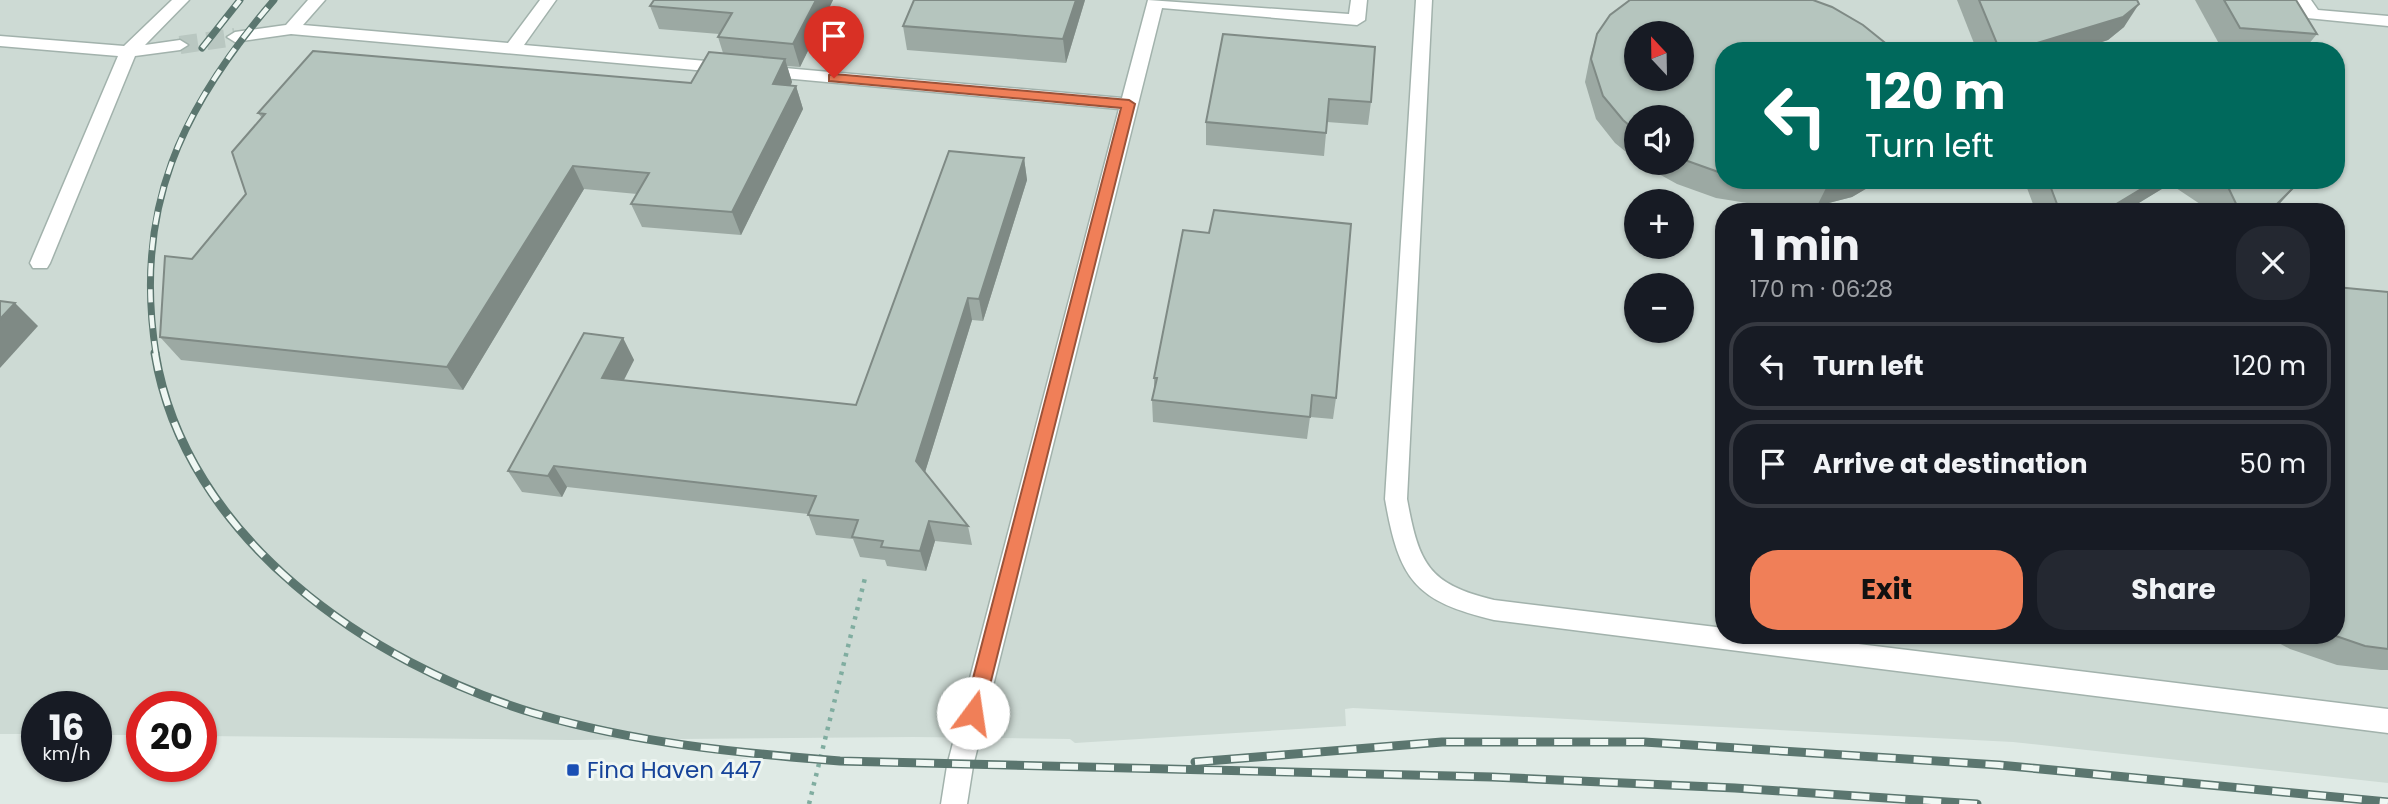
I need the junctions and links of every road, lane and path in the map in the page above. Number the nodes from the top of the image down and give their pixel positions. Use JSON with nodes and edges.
{"nodes":[{"id":1,"x":181,"y":0,"type":"edge"},
{"id":2,"x":317,"y":0,"type":"edge"},
{"id":3,"x":548,"y":0,"type":"edge"},
{"id":4,"x":1359,"y":0,"type":"edge"},
{"id":5,"x":1424,"y":0,"type":"edge"},
{"id":6,"x":2303,"y":0,"type":"edge"},
{"id":7,"x":1155,"y":2,"type":"edge"},
{"id":8,"x":2388,"y":21,"type":"edge"},
{"id":9,"x":291,"y":29,"type":"junction"},
{"id":10,"x":235,"y":37,"type":"tunnel mouth"},
{"id":11,"x":0,"y":41,"type":"edge"},
{"id":12,"x":180,"y":45,"type":"tunnel mouth"},
{"id":13,"x":512,"y":49,"type":"junction"},
{"id":14,"x":128,"y":52,"type":"junction"},
{"id":15,"x":1129,"y":104,"type":"junction"},
{"id":16,"x":40,"y":263,"type":"dead end"},
{"id":17,"x":865,"y":579,"type":"dead end"},
{"id":18,"x":1715,"y":637,"type":"edge"},
{"id":19,"x":1768,"y":644,"type":"edge"},
{"id":20,"x":2388,"y":721,"type":"edge"},
{"id":21,"x":809,"y":804,"type":"edge"},
{"id":22,"x":954,"y":804,"type":"edge"}],
"edges":[{"from":1,"to":14,"type":"lane"},
{"from":2,"to":9,"type":"lane"},
{"from":3,"to":13,"type":"lane"},
{"from":4,"to":7,"type":"lane"},
{"from":5,"to":18,"type":"lane"},
{"from":6,"to":8,"type":"lane"},
{"from":7,"to":15,"type":"lane"},
{"from":9,"to":10,"type":"lane"},
{"from":9,"to":13,"type":"lane"},
{"from":11,"to":14,"type":"lane"},
{"from":12,"to":14,"type":"lane"},
{"from":13,"to":15,"type":"lane"},
{"from":14,"to":16,"type":"lane"},
{"from":15,"to":22,"type":"lane"},
{"from":17,"to":21,"type":"path"},
{"from":19,"to":20,"type":"lane"}]}
